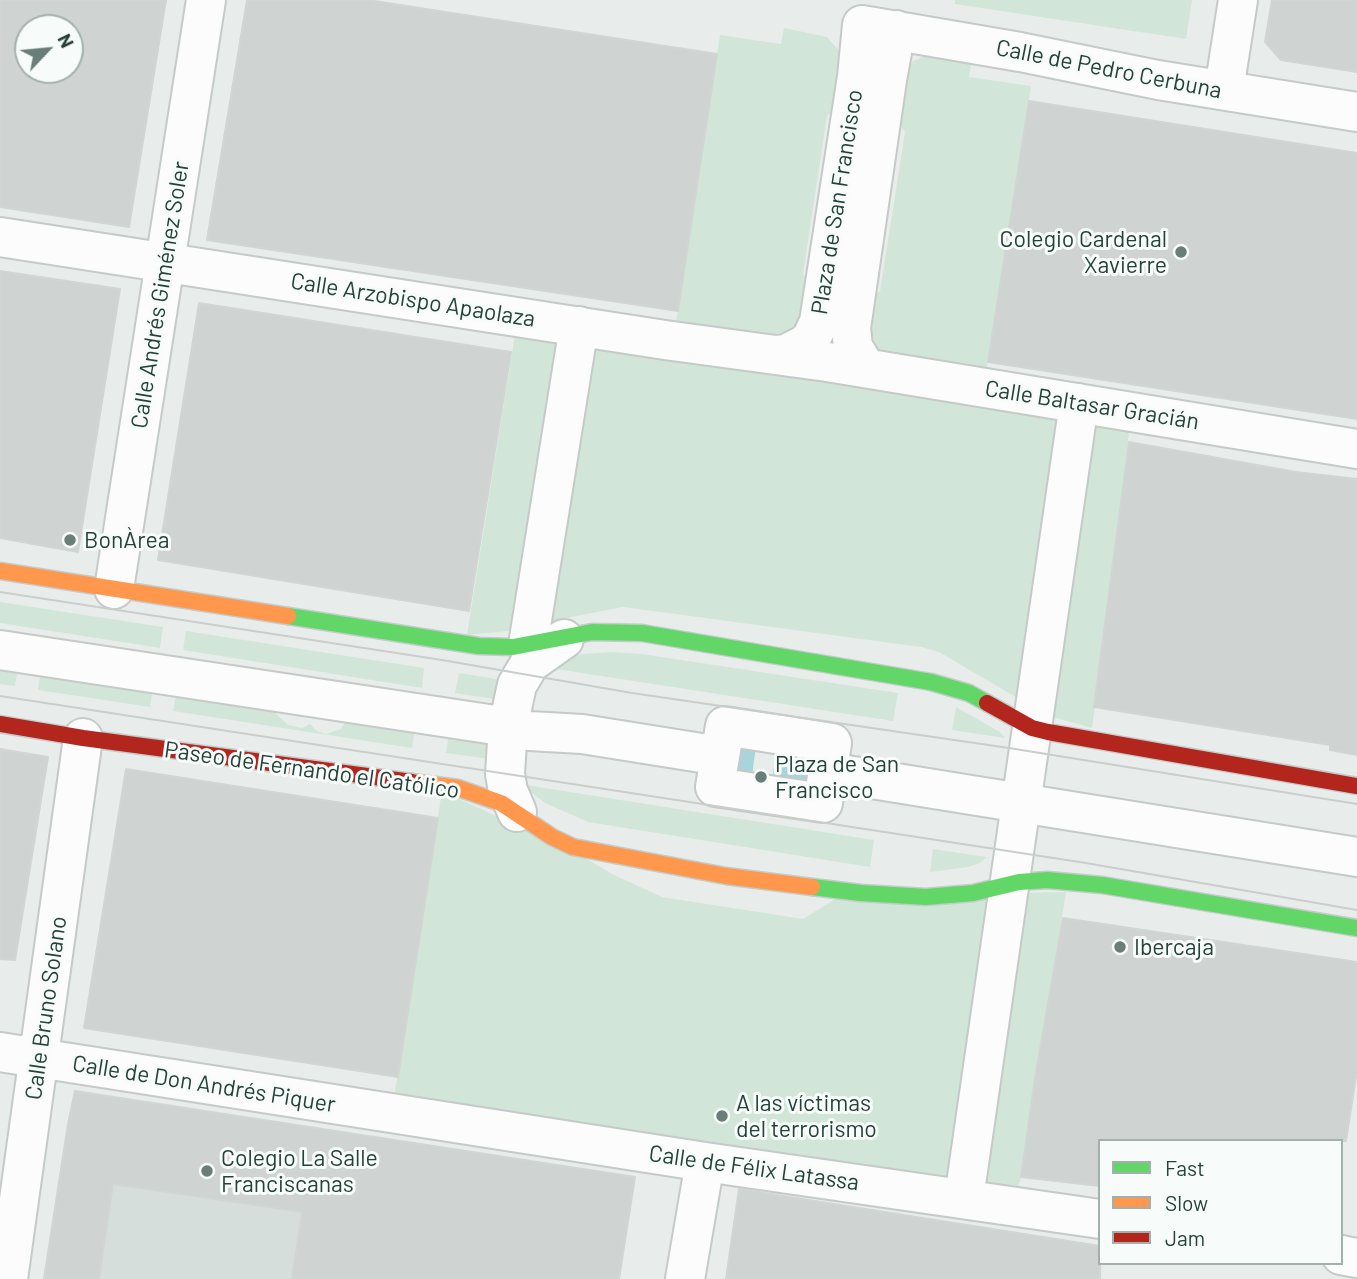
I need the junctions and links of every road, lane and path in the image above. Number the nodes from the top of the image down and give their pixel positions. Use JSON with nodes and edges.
{"nodes":[{"id":1,"x":205,"y":0,"type":"edge"},
{"id":2,"x":1238,"y":0,"type":"edge"},
{"id":3,"x":879,"y":28,"type":"junction"},
{"id":4,"x":1224,"y":90,"type":"junction"},
{"id":5,"x":1357,"y":112,"type":"edge"},
{"id":6,"x":0,"y":237,"type":"edge"},
{"id":7,"x":166,"y":262,"type":"junction"},
{"id":8,"x":579,"y":327,"type":"junction"},
{"id":9,"x":777,"y":355,"type":"junction"},
{"id":10,"x":827,"y":362,"type":"joint"},
{"id":11,"x":866,"y":368,"type":"junction"},
{"id":12,"x":1079,"y":403,"type":"junction"},
{"id":13,"x":1357,"y":449,"type":"edge"},
{"id":14,"x":0,"y":571,"type":"edge"},
{"id":15,"x":114,"y":589,"type":"junction"},
{"id":16,"x":566,"y":637,"type":"junction"},
{"id":17,"x":528,"y":645,"type":"junction"},
{"id":18,"x":0,"y":650,"type":"edge"},
{"id":19,"x":0,"y":724,"type":"edge"},
{"id":20,"x":1032,"y":728,"type":"junction"},
{"id":21,"x":83,"y":738,"type":"junction"},
{"id":22,"x":720,"y":756,"type":"junction"},
{"id":23,"x":828,"y":772,"type":"junction"},
{"id":24,"x":1357,"y":786,"type":"edge"},
{"id":25,"x":1020,"y":804,"type":"junction"},
{"id":26,"x":517,"y":812,"type":"junction"},
{"id":27,"x":1357,"y":857,"type":"edge"},
{"id":28,"x":1008,"y":885,"type":"junction"},
{"id":29,"x":1357,"y":928,"type":"edge"},
{"id":30,"x":0,"y":1052,"type":"edge"},
{"id":31,"x":39,"y":1059,"type":"junction"},
{"id":32,"x":408,"y":1116,"type":"joint"},
{"id":33,"x":705,"y":1162,"type":"junction"},
{"id":34,"x":964,"y":1198,"type":"junction"},
{"id":35,"x":1098,"y":1219,"type":"edge"},
{"id":36,"x":8,"y":1279,"type":"edge"},
{"id":37,"x":685,"y":1279,"type":"edge"}],
"edges":[{"from":1,"to":7,"type":"street","name":"Calle Andrés Giménez Soler"},
{"from":2,"to":4,"type":"street"},
{"from":3,"to":4,"type":"street","name":"Calle de Pedro Cerbuna"},
{"from":3,"to":9,"type":"street","name":"Plaza de San Francisco"},
{"from":3,"to":11,"type":"street","name":"Plaza de San Francisco"},
{"from":4,"to":5,"type":"street","name":"Calle de Pedro Cerbuna"},
{"from":6,"to":7,"type":"street","name":"Calle Arzobispo Apaolaza"},
{"from":7,"to":8,"type":"street","name":"Calle Arzobispo Apaolaza"},
{"from":7,"to":15,"type":"street","name":"Calle Andrés Giménez Soler"},
{"from":8,"to":9,"type":"street","name":"Calle Arzobispo Apaolaza"},
{"from":8,"to":17,"type":"street"},
{"from":9,"to":10,"type":"street","name":"Calle Arzobispo Apaolaza"},
{"from":10,"to":11,"type":"street","name":"Calle Baltasar Gracián"},
{"from":11,"to":12,"type":"street","name":"Calle Baltasar Gracián"},
{"from":12,"to":13,"type":"street","name":"Calle Baltasar Gracián"},
{"from":12,"to":20,"type":"street"},
{"from":14,"to":15,"type":"main road"},
{"from":15,"to":17,"type":"main road"},
{"from":16,"to":17,"type":"main road"},
{"from":16,"to":20,"type":"main road"},
{"from":16,"to":26,"type":"street"},
{"from":18,"to":22,"type":"street"},
{"from":19,"to":21,"type":"main road","name":"Paseo de Fernando el Católico"},
{"from":20,"to":24,"type":"main road"},
{"from":20,"to":25,"type":"street"},
{"from":21,"to":26,"type":"main road","name":"Paseo de Fernando el Católico"},
{"from":21,"to":31,"type":"street","name":"Calle Bruno Solano"},
{"from":22,"to":23,"type":"street"},
{"from":22,"to":23,"type":"street"},
{"from":23,"to":25,"type":"street"},
{"from":25,"to":27,"type":"street"},
{"from":25,"to":28,"type":"street"},
{"from":26,"to":28,"type":"main road","name":"Paseo de Fernando el Católico"},
{"from":28,"to":29,"type":"main road","name":"Paseo de Fernando el Católico"},
{"from":28,"to":34,"type":"street"},
{"from":30,"to":31,"type":"street","name":"Calle de Don Andrés Piquer"},
{"from":31,"to":32,"type":"street","name":"Calle de Don Andrés Piquer"},
{"from":31,"to":36,"type":"street","name":"Calle Bruno Solano"},
{"from":32,"to":33,"type":"street","name":"Calle de Félix Latassa"},
{"from":33,"to":34,"type":"street","name":"Calle de Félix Latassa"},
{"from":33,"to":37,"type":"street"},
{"from":34,"to":35,"type":"street","name":"Calle de Félix Latassa"}]}
